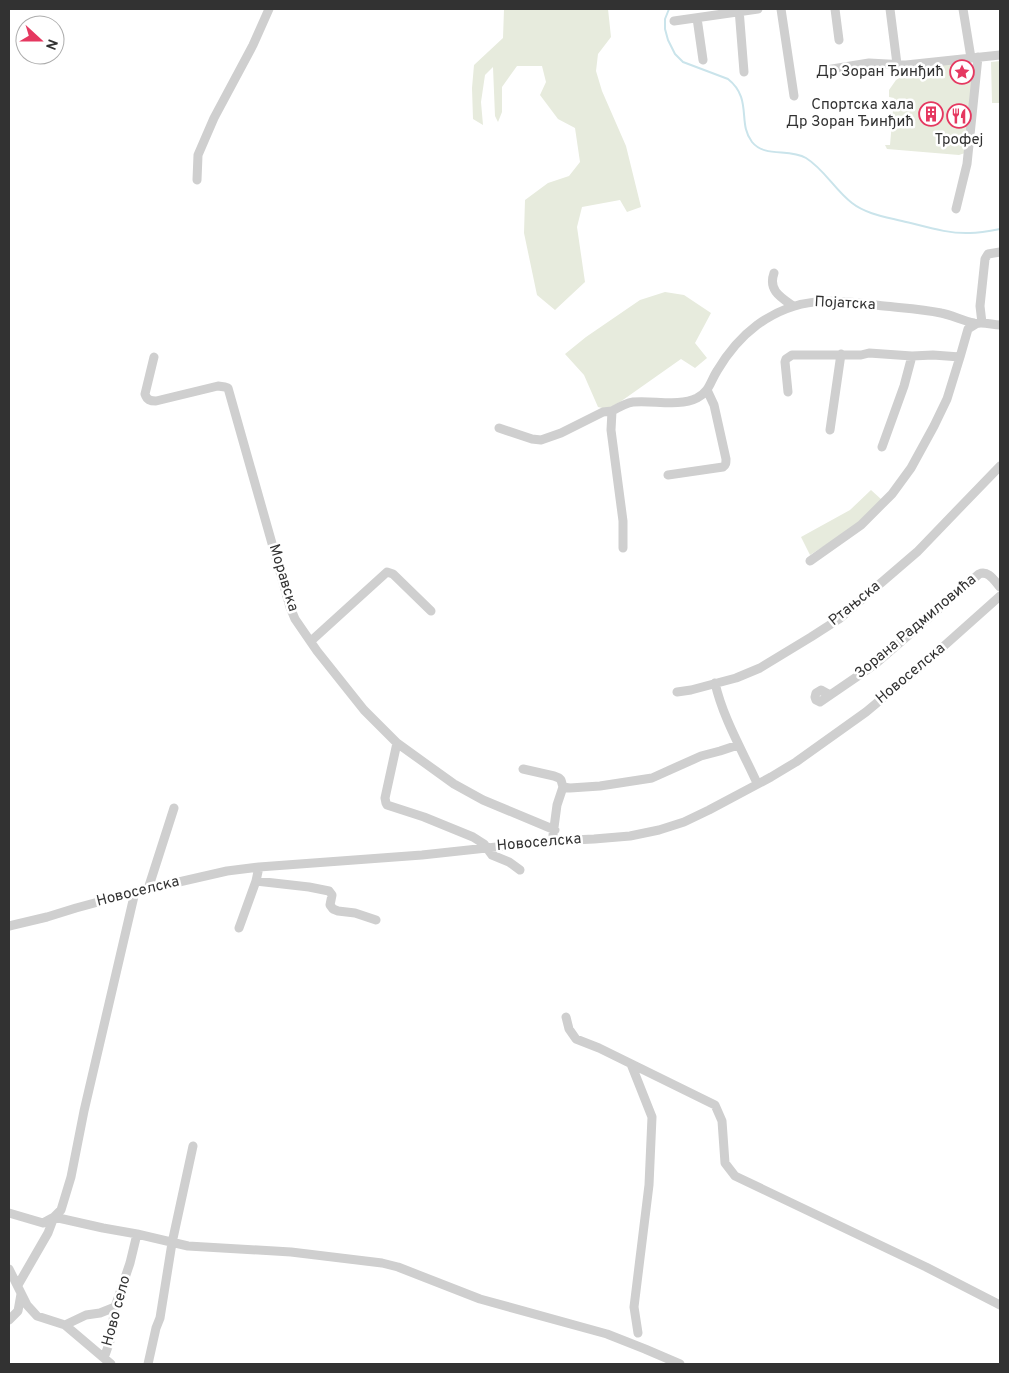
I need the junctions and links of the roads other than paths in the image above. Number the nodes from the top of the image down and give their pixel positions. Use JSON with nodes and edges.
{"nodes":[{"id":1,"x":270,"y":9,"type":"edge"},
{"id":2,"x":758,"y":9,"type":"edge"},
{"id":3,"x":781,"y":9,"type":"edge"},
{"id":4,"x":835,"y":9,"type":"edge"},
{"id":5,"x":890,"y":9,"type":"edge"},
{"id":6,"x":963,"y":9,"type":"edge"},
{"id":7,"x":739,"y":10,"type":"edge"},
{"id":8,"x":697,"y":18,"type":"junction"},
{"id":9,"x":674,"y":21,"type":"dead end"},
{"id":10,"x":839,"y":40,"type":"dead end"},
{"id":11,"x":1000,"y":56,"type":"edge"},
{"id":12,"x":974,"y":57,"type":"junction"},
{"id":13,"x":703,"y":60,"type":"dead end"},
{"id":14,"x":897,"y":64,"type":"junction"},
{"id":15,"x":826,"y":70,"type":"dead end"},
{"id":16,"x":744,"y":72,"type":"dead end"},
{"id":17,"x":794,"y":96,"type":"dead end"},
{"id":18,"x":197,"y":180,"type":"dead end"},
{"id":19,"x":956,"y":209,"type":"dead end"},
{"id":20,"x":1000,"y":252,"type":"edge"},
{"id":21,"x":774,"y":273,"type":"dead end"},
{"id":22,"x":793,"y":306,"type":"junction"},
{"id":23,"x":979,"y":323,"type":"junction"},
{"id":24,"x":1000,"y":325,"type":"edge"},
{"id":25,"x":841,"y":354,"type":"junction"},
{"id":26,"x":912,"y":356,"type":"junction"},
{"id":27,"x":154,"y":357,"type":"dead end"},
{"id":28,"x":960,"y":357,"type":"junction"},
{"id":29,"x":707,"y":390,"type":"junction"},
{"id":30,"x":788,"y":392,"type":"dead end"},
{"id":31,"x":612,"y":411,"type":"junction"},
{"id":32,"x":499,"y":428,"type":"dead end"},
{"id":33,"x":830,"y":430,"type":"dead end"},
{"id":34,"x":882,"y":447,"type":"dead end"},
{"id":35,"x":1000,"y":466,"type":"edge"},
{"id":36,"x":668,"y":475,"type":"dead end"},
{"id":37,"x":623,"y":548,"type":"dead end"},
{"id":38,"x":810,"y":561,"type":"dead end"},
{"id":39,"x":1000,"y":586,"type":"edge"},
{"id":40,"x":1000,"y":596,"type":"edge"},
{"id":41,"x":431,"y":611,"type":"dead end"},
{"id":42,"x":310,"y":641,"type":"junction"},
{"id":43,"x":715,"y":683,"type":"junction"},
{"id":44,"x":677,"y":692,"type":"dead end"},
{"id":45,"x":830,"y":695,"type":"dead end"},
{"id":46,"x":397,"y":743,"type":"junction"},
{"id":47,"x":738,"y":744,"type":"junction"},
{"id":48,"x":523,"y":769,"type":"dead end"},
{"id":49,"x":757,"y":783,"type":"junction"},
{"id":50,"x":563,"y":787,"type":"junction"},
{"id":51,"x":174,"y":808,"type":"dead end"},
{"id":52,"x":554,"y":830,"type":"junction"},
{"id":53,"x":552,"y":840,"type":"junction"},
{"id":54,"x":488,"y":848,"type":"junction"},
{"id":55,"x":259,"y":867,"type":"junction"},
{"id":56,"x":520,"y":870,"type":"dead end"},
{"id":57,"x":256,"y":881,"type":"junction"},
{"id":58,"x":148,"y":889,"type":"junction"},
{"id":59,"x":136,"y":892,"type":"junction"},
{"id":60,"x":376,"y":920,"type":"dead end"},
{"id":61,"x":9,"y":926,"type":"edge"},
{"id":62,"x":239,"y":928,"type":"dead end"},
{"id":63,"x":566,"y":1017,"type":"dead end"},
{"id":64,"x":631,"y":1064,"type":"junction"},
{"id":65,"x":193,"y":1146,"type":"dead end"},
{"id":66,"x":9,"y":1213,"type":"edge"},
{"id":67,"x":54,"y":1217,"type":"junction"},
{"id":68,"x":137,"y":1234,"type":"junction"},
{"id":69,"x":172,"y":1243,"type":"junction"},
{"id":70,"x":9,"y":1269,"type":"edge"},
{"id":71,"x":18,"y":1285,"type":"junction"},
{"id":72,"x":21,"y":1294,"type":"junction"},
{"id":73,"x":1000,"y":1305,"type":"edge"},
{"id":74,"x":115,"y":1307,"type":"junction"},
{"id":75,"x":9,"y":1320,"type":"edge"},
{"id":76,"x":65,"y":1325,"type":"junction"},
{"id":77,"x":638,"y":1333,"type":"dead end"},
{"id":78,"x":108,"y":1361,"type":"edge"},
{"id":79,"x":148,"y":1364,"type":"edge"},
{"id":80,"x":680,"y":1364,"type":"edge"}],
"edges":[{"from":1,"to":18,"type":"street"},
{"from":2,"to":7,"type":"street"},
{"from":3,"to":17,"type":"street"},
{"from":4,"to":10,"type":"street"},
{"from":5,"to":14,"type":"street"},
{"from":6,"to":12,"type":"street"},
{"from":7,"to":8,"type":"street"},
{"from":7,"to":16,"type":"street"},
{"from":8,"to":9,"type":"street"},
{"from":8,"to":13,"type":"street"},
{"from":11,"to":12,"type":"street"},
{"from":12,"to":14,"type":"street"},
{"from":12,"to":19,"type":"street"},
{"from":14,"to":15,"type":"street"},
{"from":20,"to":23,"type":"street"},
{"from":21,"to":22,"type":"street"},
{"from":22,"to":23,"type":"street","name":"Појатска"},
{"from":22,"to":29,"type":"street","name":"Појатска"},
{"from":23,"to":24,"type":"street","name":"Појатска"},
{"from":23,"to":28,"type":"street"},
{"from":25,"to":26,"type":"street"},
{"from":25,"to":30,"type":"street"},
{"from":25,"to":33,"type":"street"},
{"from":26,"to":28,"type":"street"},
{"from":26,"to":34,"type":"street"},
{"from":27,"to":42,"type":"street","name":"Моравска"},
{"from":28,"to":38,"type":"street"},
{"from":29,"to":31,"type":"street"},
{"from":29,"to":36,"type":"street"},
{"from":31,"to":32,"type":"street"},
{"from":31,"to":37,"type":"street"},
{"from":35,"to":43,"type":"street","name":"Ртањска"},
{"from":39,"to":45,"type":"street","name":"Зорана Радмиловића"},
{"from":40,"to":49,"type":"street","name":"Новоселска"},
{"from":41,"to":42,"type":"street"},
{"from":42,"to":46,"type":"street","name":"Моравска"},
{"from":43,"to":44,"type":"street","name":"Ртањска"},
{"from":43,"to":47,"type":"street"},
{"from":46,"to":52,"type":"street","name":"Моравска"},
{"from":46,"to":54,"type":"street"},
{"from":47,"to":49,"type":"street"},
{"from":47,"to":50,"type":"street"},
{"from":48,"to":50,"type":"street"},
{"from":49,"to":53,"type":"street","name":"Новоселска"},
{"from":50,"to":52,"type":"street"},
{"from":51,"to":58,"type":"street"},
{"from":52,"to":53,"type":"street"},
{"from":53,"to":54,"type":"street","name":"Новоселска"},
{"from":54,"to":55,"type":"street","name":"Новоселска"},
{"from":54,"to":56,"type":"street"},
{"from":55,"to":57,"type":"street"},
{"from":55,"to":58,"type":"street","name":"Новоселска"},
{"from":57,"to":60,"type":"street"},
{"from":57,"to":62,"type":"street"},
{"from":58,"to":59,"type":"street","name":"Новоселска"},
{"from":59,"to":61,"type":"street","name":"Новоселска"},
{"from":59,"to":67,"type":"street"},
{"from":63,"to":64,"type":"street"},
{"from":64,"to":73,"type":"street"},
{"from":64,"to":77,"type":"street"},
{"from":65,"to":69,"type":"street"},
{"from":66,"to":67,"type":"street"},
{"from":67,"to":68,"type":"street"},
{"from":67,"to":71,"type":"street"},
{"from":68,"to":69,"type":"street"},
{"from":68,"to":74,"type":"street","name":"Ново село"},
{"from":69,"to":79,"type":"street"},
{"from":69,"to":80,"type":"street"},
{"from":70,"to":71,"type":"street","name":"Ново село"},
{"from":71,"to":72,"type":"street","name":"Ново село"},
{"from":72,"to":75,"type":"street"},
{"from":72,"to":76,"type":"street","name":"Ново село"},
{"from":74,"to":76,"type":"street"},
{"from":74,"to":78,"type":"street","name":"Ново село"},
{"from":76,"to":78,"type":"street","name":"Ново село"}]}
